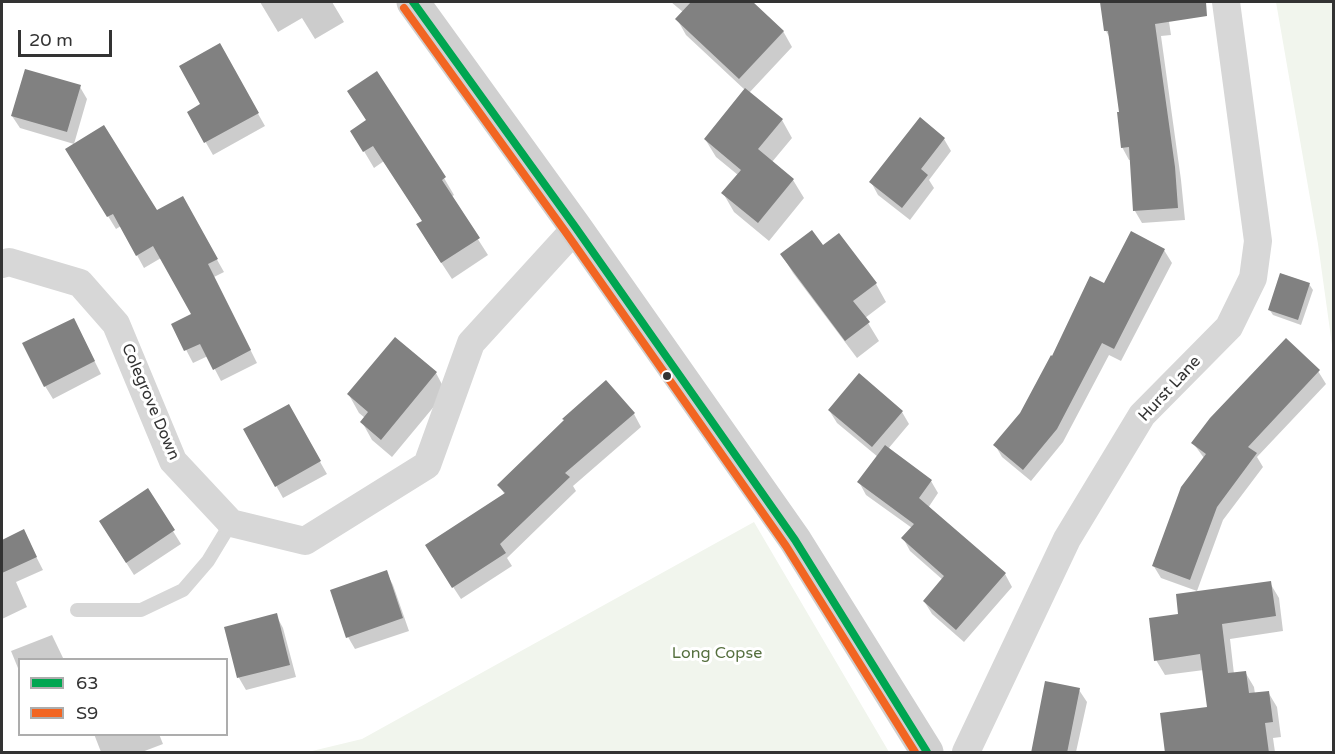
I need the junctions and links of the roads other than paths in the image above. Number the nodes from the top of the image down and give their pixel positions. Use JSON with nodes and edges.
{"nodes":[{"id":1,"x":413,"y":2,"type":"edge"},
{"id":2,"x":1226,"y":2,"type":"edge"},
{"id":3,"x":576,"y":228,"type":"junction"},
{"id":4,"x":2,"y":264,"type":"edge"},
{"id":5,"x":231,"y":523,"type":"junction"},
{"id":6,"x":77,"y":610,"type":"dead end"},
{"id":7,"x":927,"y":753,"type":"edge"},
{"id":8,"x":966,"y":753,"type":"edge"}],
"edges":[{"from":1,"to":3,"type":"street"},
{"from":2,"to":8,"type":"street","name":"Hurst Lane"},
{"from":3,"to":5,"type":"street"},
{"from":3,"to":7,"type":"street"},
{"from":4,"to":5,"type":"street","name":"Colegrove Down"},
{"from":5,"to":6,"type":"lane"}]}
